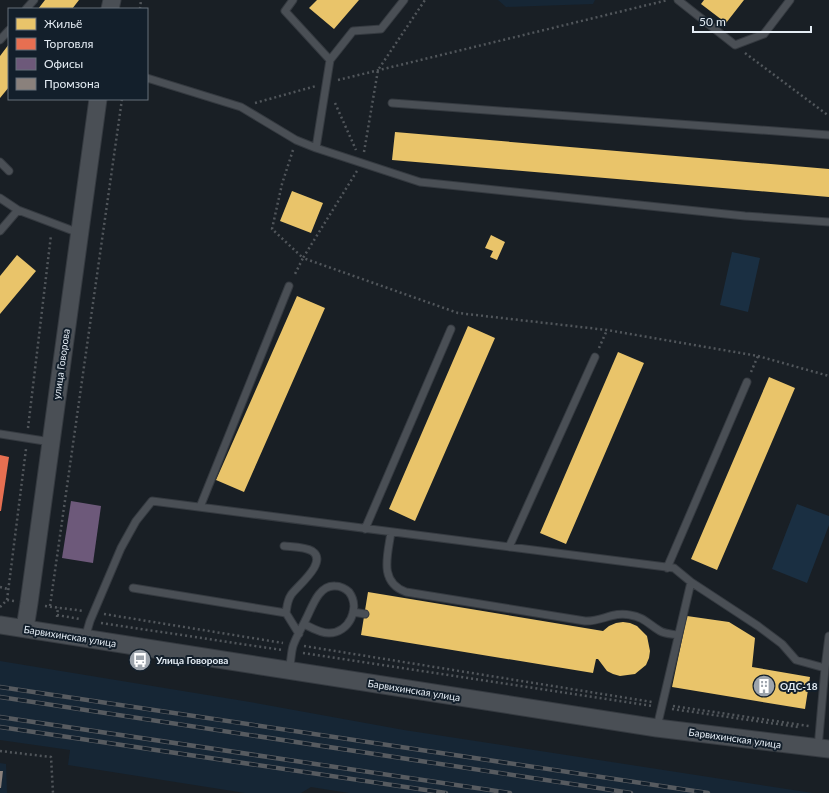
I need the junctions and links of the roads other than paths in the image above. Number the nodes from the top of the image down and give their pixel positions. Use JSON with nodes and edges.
{"nodes":[{"id":1,"x":34,"y":0,"type":"edge"},
{"id":2,"x":293,"y":0,"type":"edge"},
{"id":3,"x":404,"y":0,"type":"edge"},
{"id":4,"x":678,"y":0,"type":"edge"},
{"id":5,"x":790,"y":0,"type":"edge"},
{"id":6,"x":27,"y":8,"type":"edge"},
{"id":7,"x":8,"y":31,"type":"edge"},
{"id":8,"x":0,"y":40,"type":"edge"},
{"id":9,"x":330,"y":60,"type":"junction"},
{"id":10,"x":148,"y":78,"type":"edge"},
{"id":11,"x":98,"y":100,"type":"edge"},
{"id":12,"x":392,"y":103,"type":"dead end"},
{"id":13,"x":829,"y":135,"type":"edge"},
{"id":14,"x":316,"y":148,"type":"junction"},
{"id":15,"x":0,"y":162,"type":"edge"},
{"id":16,"x":9,"y":170,"type":"dead end"},
{"id":17,"x":0,"y":198,"type":"edge"},
{"id":18,"x":18,"y":210,"type":"junction"},
{"id":19,"x":829,"y":222,"type":"edge"},
{"id":20,"x":0,"y":231,"type":"edge"},
{"id":21,"x":80,"y":233,"type":"junction"},
{"id":22,"x":289,"y":286,"type":"road end"},
{"id":23,"x":451,"y":329,"type":"dead end"},
{"id":24,"x":595,"y":357,"type":"road end"},
{"id":25,"x":748,"y":382,"type":"road end"},
{"id":26,"x":0,"y":434,"type":"edge"},
{"id":27,"x":51,"y":442,"type":"junction"},
{"id":28,"x":200,"y":508,"type":"junction"},
{"id":29,"x":365,"y":529,"type":"junction"},
{"id":30,"x":391,"y":532,"type":"junction"},
{"id":31,"x":284,"y":546,"type":"dead end"},
{"id":32,"x":509,"y":547,"type":"junction"},
{"id":33,"x":667,"y":568,"type":"junction"},
{"id":34,"x":691,"y":582,"type":"junction"},
{"id":35,"x":133,"y":588,"type":"dead end"},
{"id":36,"x":353,"y":612,"type":"junction"},
{"id":37,"x":286,"y":613,"type":"junction"},
{"id":38,"x":365,"y":614,"type":"dead end"},
{"id":39,"x":304,"y":624,"type":"junction"},
{"id":40,"x":0,"y":625,"type":"edge"},
{"id":41,"x":25,"y":628,"type":"junction"},
{"id":42,"x":299,"y":634,"type":"junction"},
{"id":43,"x":678,"y":635,"type":"junction"},
{"id":44,"x":829,"y":636,"type":"edge"},
{"id":45,"x":85,"y":638,"type":"junction"},
{"id":46,"x":825,"y":668,"type":"junction"},
{"id":47,"x":289,"y":670,"type":"junction"},
{"id":48,"x":656,"y":728,"type":"junction"},
{"id":49,"x":823,"y":749,"type":"edge"}],
"edges":[{"from":1,"to":6,"type":"lane"},
{"from":2,"to":9,"type":"lane"},
{"from":3,"to":9,"type":"lane"},
{"from":4,"to":5,"type":"lane"},
{"from":7,"to":8,"type":"lane"},
{"from":9,"to":14,"type":"lane"},
{"from":10,"to":14,"type":"lane"},
{"from":11,"to":21,"type":"street","name":"улица Говорова"},
{"from":12,"to":13,"type":"lane"},
{"from":14,"to":19,"type":"lane"},
{"from":15,"to":16,"type":"lane"},
{"from":17,"to":18,"type":"lane"},
{"from":18,"to":20,"type":"lane"},
{"from":18,"to":21,"type":"lane"},
{"from":21,"to":27,"type":"street","name":"улица Говорова"},
{"from":22,"to":28,"type":"lane"},
{"from":23,"to":29,"type":"lane"},
{"from":24,"to":32,"type":"lane"},
{"from":25,"to":33,"type":"lane"},
{"from":26,"to":27,"type":"lane"},
{"from":27,"to":41,"type":"street","name":"улица Говорова"},
{"from":28,"to":29,"type":"lane"},
{"from":28,"to":45,"type":"lane"},
{"from":29,"to":30,"type":"lane"},
{"from":30,"to":32,"type":"lane"},
{"from":30,"to":43,"type":"lane"},
{"from":31,"to":37,"type":"lane"},
{"from":32,"to":33,"type":"lane"},
{"from":33,"to":34,"type":"lane"},
{"from":34,"to":43,"type":"lane"},
{"from":34,"to":46,"type":"lane"},
{"from":35,"to":37,"type":"lane"},
{"from":36,"to":38,"type":"lane"},
{"from":36,"to":39,"type":"lane"},
{"from":36,"to":39,"type":"lane"},
{"from":37,"to":42,"type":"lane"},
{"from":39,"to":42,"type":"lane"},
{"from":40,"to":41,"type":"street","name":"Барвихинская улица"},
{"from":41,"to":45,"type":"street","name":"Барвихинская улица"},
{"from":42,"to":47,"type":"lane"},
{"from":43,"to":48,"type":"lane"},
{"from":44,"to":46,"type":"lane"},
{"from":45,"to":47,"type":"street","name":"Барвихинская улица"},
{"from":46,"to":49,"type":"lane"},
{"from":47,"to":48,"type":"street","name":"Барвихинская улица"},
{"from":48,"to":49,"type":"street","name":"Барвихинская улица"}]}
